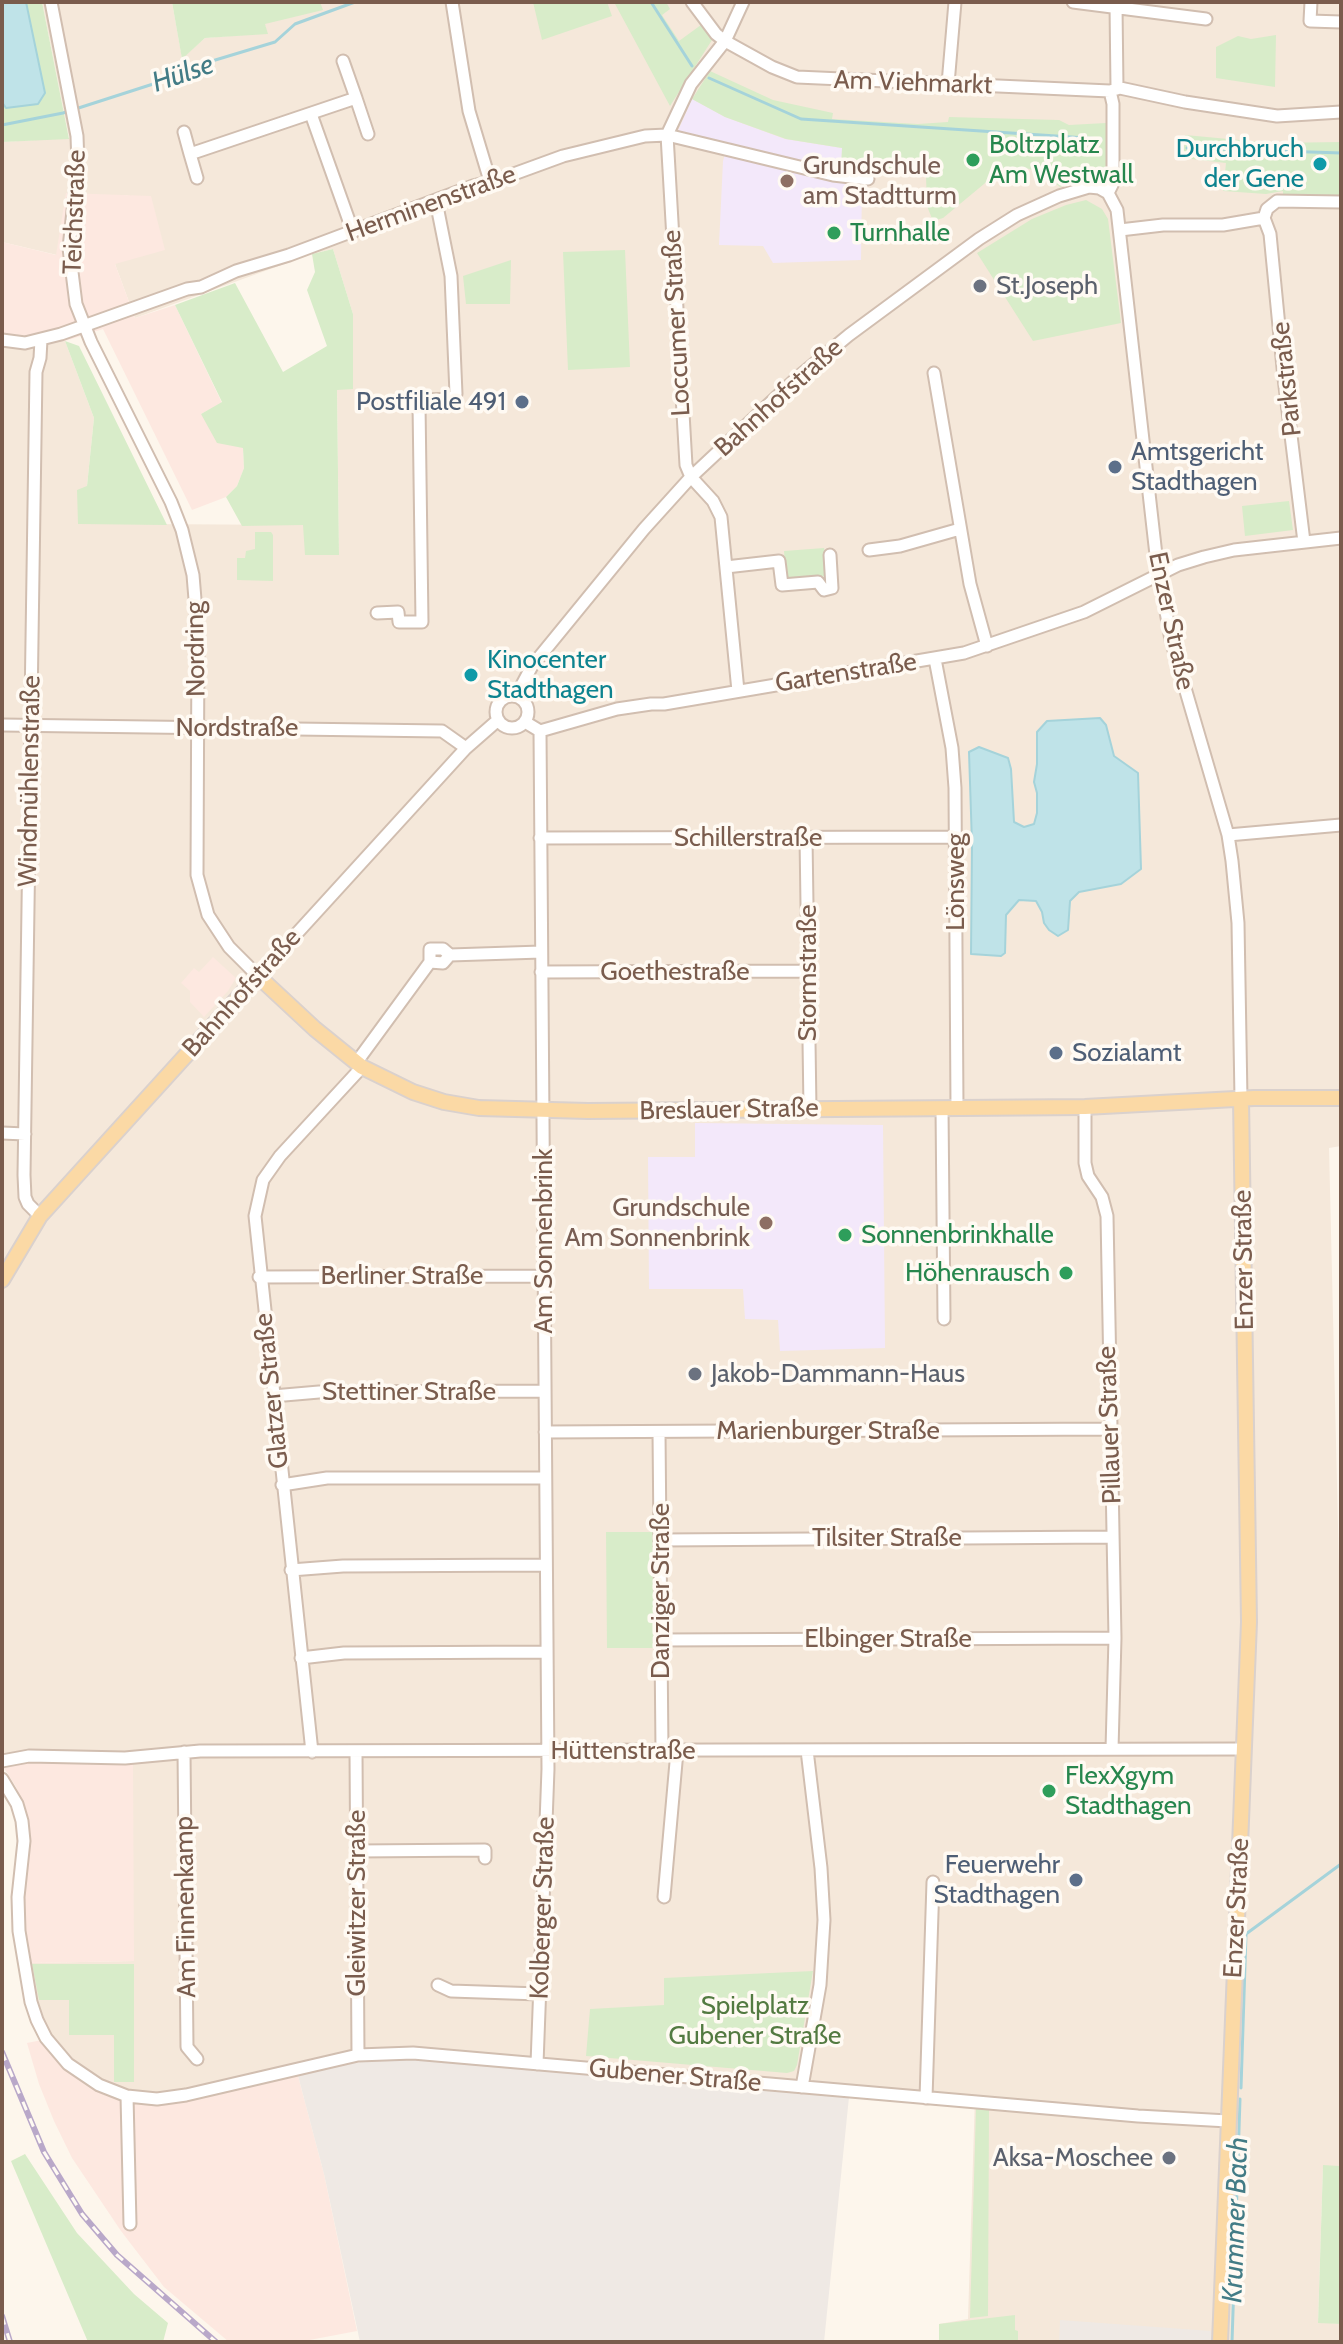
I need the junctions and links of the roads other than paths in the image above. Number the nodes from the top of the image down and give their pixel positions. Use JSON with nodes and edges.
{"nodes":[{"id":1,"x":51,"y":2,"type":"edge"},
{"id":2,"x":452,"y":2,"type":"edge"},
{"id":3,"x":692,"y":2,"type":"edge"},
{"id":4,"x":743,"y":2,"type":"edge"},
{"id":5,"x":955,"y":2,"type":"edge"},
{"id":6,"x":1073,"y":2,"type":"edge"},
{"id":7,"x":1311,"y":2,"type":"edge"},
{"id":8,"x":1116,"y":5,"type":"edge"},
{"id":9,"x":1206,"y":19,"type":"dead end"},
{"id":10,"x":1341,"y":22,"type":"edge"},
{"id":11,"x":725,"y":41,"type":"junction"},
{"id":12,"x":343,"y":61,"type":"dead end"},
{"id":13,"x":948,"y":84,"type":"junction"},
{"id":14,"x":1113,"y":90,"type":"junction"},
{"id":15,"x":356,"y":98,"type":"junction"},
{"id":16,"x":1341,"y":112,"type":"edge"},
{"id":17,"x":311,"y":114,"type":"junction"},
{"id":18,"x":184,"y":132,"type":"dead end"},
{"id":19,"x":368,"y":134,"type":"dead end"},
{"id":20,"x":667,"y":135,"type":"junction"},
{"id":21,"x":190,"y":154,"type":"junction"},
{"id":22,"x":197,"y":178,"type":"dead end"},
{"id":23,"x":868,"y":179,"type":"dead end"},
{"id":24,"x":490,"y":181,"type":"junction"},
{"id":25,"x":1108,"y":193,"type":"junction"},
{"id":26,"x":436,"y":201,"type":"junction"},
{"id":27,"x":1341,"y":202,"type":"edge"},
{"id":28,"x":1264,"y":218,"type":"junction"},
{"id":29,"x":1120,"y":230,"type":"junction"},
{"id":30,"x":353,"y":232,"type":"junction"},
{"id":31,"x":84,"y":326,"type":"junction"},
{"id":32,"x":2,"y":340,"type":"edge"},
{"id":33,"x":41,"y":340,"type":"junction"},
{"id":34,"x":934,"y":373,"type":"dead end"},
{"id":35,"x":691,"y":477,"type":"junction"},
{"id":36,"x":960,"y":529,"type":"junction"},
{"id":37,"x":1341,"y":538,"type":"edge"},
{"id":38,"x":1304,"y":542,"type":"junction"},
{"id":39,"x":869,"y":550,"type":"dead end"},
{"id":40,"x":830,"y":555,"type":"dead end"},
{"id":41,"x":726,"y":567,"type":"junction"},
{"id":42,"x":1159,"y":575,"type":"junction"},
{"id":43,"x":377,"y":613,"type":"dead end"},
{"id":44,"x":987,"y":646,"type":"junction"},
{"id":45,"x":935,"y":659,"type":"junction"},
{"id":46,"x":738,"y":691,"type":"junction"},
{"id":47,"x":516,"y":696,"type":"junction"},
{"id":48,"x":498,"y":720,"type":"junction"},
{"id":49,"x":525,"y":722,"type":"junction"},
{"id":50,"x":2,"y":725,"type":"edge"},
{"id":51,"x":31,"y":725,"type":"junction"},
{"id":52,"x":197,"y":728,"type":"junction"},
{"id":53,"x":540,"y":731,"type":"junction"},
{"id":54,"x":466,"y":748,"type":"junction"},
{"id":55,"x":1341,"y":825,"type":"edge"},
{"id":56,"x":1228,"y":835,"type":"junction"},
{"id":57,"x":806,"y":837,"type":"junction"},
{"id":58,"x":956,"y":837,"type":"junction"},
{"id":59,"x":540,"y":838,"type":"junction"},
{"id":60,"x":541,"y":952,"type":"junction"},
{"id":61,"x":808,"y":971,"type":"junction"},
{"id":62,"x":541,"y":972,"type":"junction"},
{"id":63,"x":258,"y":976,"type":"junction"},
{"id":64,"x":359,"y":1065,"type":"junction"},
{"id":65,"x":1341,"y":1098,"type":"edge"},
{"id":66,"x":1241,"y":1099,"type":"junction"},
{"id":67,"x":1085,"y":1107,"type":"junction"},
{"id":68,"x":950,"y":1108,"type":"junction"},
{"id":69,"x":810,"y":1109,"type":"junction"},
{"id":70,"x":543,"y":1111,"type":"junction"},
{"id":71,"x":2,"y":1133,"type":"edge"},
{"id":72,"x":25,"y":1134,"type":"junction"},
{"id":73,"x":40,"y":1216,"type":"junction"},
{"id":74,"x":544,"y":1276,"type":"junction"},
{"id":75,"x":259,"y":1277,"type":"junction"},
{"id":76,"x":2,"y":1280,"type":"edge"},
{"id":77,"x":944,"y":1319,"type":"dead end"},
{"id":78,"x":544,"y":1391,"type":"junction"},
{"id":79,"x":273,"y":1396,"type":"junction"},
{"id":80,"x":1111,"y":1429,"type":"junction"},
{"id":81,"x":545,"y":1432,"type":"junction"},
{"id":82,"x":659,"y":1432,"type":"junction"},
{"id":83,"x":545,"y":1478,"type":"junction"},
{"id":84,"x":282,"y":1485,"type":"junction"},
{"id":85,"x":1113,"y":1537,"type":"junction"},
{"id":86,"x":661,"y":1540,"type":"junction"},
{"id":87,"x":546,"y":1565,"type":"junction"},
{"id":88,"x":291,"y":1570,"type":"junction"},
{"id":89,"x":1115,"y":1638,"type":"junction"},
{"id":90,"x":660,"y":1640,"type":"junction"},
{"id":91,"x":546,"y":1652,"type":"junction"},
{"id":92,"x":301,"y":1658,"type":"junction"},
{"id":93,"x":1112,"y":1749,"type":"junction"},
{"id":94,"x":1244,"y":1749,"type":"junction"},
{"id":95,"x":807,"y":1750,"type":"junction"},
{"id":96,"x":547,"y":1751,"type":"junction"},
{"id":97,"x":662,"y":1751,"type":"junction"},
{"id":98,"x":677,"y":1751,"type":"junction"},
{"id":99,"x":184,"y":1752,"type":"junction"},
{"id":100,"x":312,"y":1752,"type":"junction"},
{"id":101,"x":356,"y":1752,"type":"junction"},
{"id":102,"x":2,"y":1761,"type":"edge"},
{"id":103,"x":2,"y":1779,"type":"edge"},
{"id":104,"x":357,"y":1851,"type":"junction"},
{"id":105,"x":485,"y":1858,"type":"dead end"},
{"id":106,"x":933,"y":1882,"type":"dead end"},
{"id":107,"x":664,"y":1897,"type":"dead end"},
{"id":108,"x":438,"y":1985,"type":"dead end"},
{"id":109,"x":539,"y":1994,"type":"junction"},
{"id":110,"x":358,"y":2055,"type":"junction"},
{"id":111,"x":197,"y":2059,"type":"dead end"},
{"id":112,"x":537,"y":2064,"type":"junction"},
{"id":113,"x":802,"y":2087,"type":"junction"},
{"id":114,"x":127,"y":2096,"type":"junction"},
{"id":115,"x":926,"y":2098,"type":"junction"},
{"id":116,"x":1228,"y":2121,"type":"junction"},
{"id":117,"x":130,"y":2224,"type":"dead end"},
{"id":118,"x":1220,"y":2342,"type":"edge"}],
"edges":[{"from":1,"to":31,"type":"street","name":"Teichstraße"},
{"from":2,"to":24,"type":"street"},
{"from":3,"to":11,"type":"street","name":"Am Viehmarkt"},
{"from":4,"to":11,"type":"street"},
{"from":5,"to":13,"type":"street"},
{"from":6,"to":8,"type":"street"},
{"from":7,"to":10,"type":"street"},
{"from":8,"to":9,"type":"street"},
{"from":8,"to":14,"type":"street"},
{"from":11,"to":13,"type":"street","name":"Am Viehmarkt"},
{"from":11,"to":20,"type":"street"},
{"from":12,"to":15,"type":"street"},
{"from":13,"to":14,"type":"street","name":"Am Viehmarkt"},
{"from":14,"to":16,"type":"street","name":"Am Viehmarkt"},
{"from":14,"to":25,"type":"street"},
{"from":15,"to":17,"type":"street"},
{"from":15,"to":19,"type":"street"},
{"from":17,"to":21,"type":"street"},
{"from":17,"to":30,"type":"street"},
{"from":18,"to":21,"type":"street"},
{"from":20,"to":23,"type":"street","name":"Herminenstraße"},
{"from":20,"to":24,"type":"street","name":"Herminenstraße"},
{"from":20,"to":35,"type":"street","name":"Loccumer Straße"},
{"from":21,"to":22,"type":"street"},
{"from":24,"to":26,"type":"street","name":"Herminenstraße"},
{"from":25,"to":29,"type":"street","name":"Enzer Straße"},
{"from":25,"to":35,"type":"street","name":"Bahnhofstraße"},
{"from":26,"to":30,"type":"street","name":"Herminenstraße"},
{"from":26,"to":43,"type":"street"},
{"from":27,"to":28,"type":"street"},
{"from":28,"to":29,"type":"street"},
{"from":28,"to":38,"type":"street","name":"Parkstraße"},
{"from":29,"to":42,"type":"street","name":"Enzer Straße"},
{"from":30,"to":31,"type":"street","name":"Herminenstraße"},
{"from":31,"to":33,"type":"street","name":"Herminenstraße"},
{"from":31,"to":52,"type":"street","name":"Nordring"},
{"from":32,"to":33,"type":"street","name":"Herminenstraße"},
{"from":33,"to":51,"type":"street","name":"Windmühlenstraße"},
{"from":34,"to":36,"type":"street"},
{"from":35,"to":41,"type":"street","name":"Loccumer Straße"},
{"from":35,"to":47,"type":"street","name":"Bahnhofstraße"},
{"from":36,"to":39,"type":"street"},
{"from":36,"to":44,"type":"street"},
{"from":37,"to":38,"type":"street","name":"Gartenstraße"},
{"from":38,"to":42,"type":"street","name":"Gartenstraße"},
{"from":40,"to":41,"type":"street"},
{"from":41,"to":46,"type":"street","name":"Loccumer Straße"},
{"from":42,"to":44,"type":"street","name":"Gartenstraße"},
{"from":42,"to":56,"type":"street","name":"Enzer Straße"},
{"from":44,"to":45,"type":"street","name":"Gartenstraße"},
{"from":45,"to":46,"type":"street","name":"Gartenstraße"},
{"from":45,"to":58,"type":"street","name":"Lönsweg"},
{"from":46,"to":53,"type":"street","name":"Gartenstraße"},
{"from":47,"to":48,"type":"street"},
{"from":47,"to":49,"type":"street"},
{"from":48,"to":49,"type":"street"},
{"from":48,"to":54,"type":"street","name":"Bahnhofstraße"},
{"from":49,"to":53,"type":"street"},
{"from":50,"to":51,"type":"street","name":"Nordstraße"},
{"from":51,"to":52,"type":"street","name":"Nordstraße"},
{"from":51,"to":72,"type":"street","name":"Windmühlenstraße"},
{"from":52,"to":54,"type":"street","name":"Nordstraße"},
{"from":52,"to":63,"type":"street","name":"Nordring"},
{"from":53,"to":59,"type":"street","name":"Am Sonnenbrink"},
{"from":54,"to":63,"type":"street","name":"Bahnhofstraße"},
{"from":55,"to":56,"type":"street"},
{"from":56,"to":66,"type":"street","name":"Enzer Straße"},
{"from":57,"to":58,"type":"street","name":"Schillerstraße"},
{"from":57,"to":59,"type":"street","name":"Schillerstraße"},
{"from":57,"to":61,"type":"street","name":"Stormstraße"},
{"from":58,"to":68,"type":"street","name":"Lönsweg"},
{"from":59,"to":60,"type":"street","name":"Am Sonnenbrink"},
{"from":60,"to":62,"type":"street","name":"Am Sonnenbrink"},
{"from":60,"to":64,"type":"street","name":"Glatzer Straße"},
{"from":61,"to":62,"type":"street","name":"Goethestraße"},
{"from":61,"to":69,"type":"street","name":"Stormstraße"},
{"from":62,"to":70,"type":"street","name":"Am Sonnenbrink"},
{"from":63,"to":64,"type":"main road","name":"Breslauer Straße"},
{"from":63,"to":73,"type":"main road","name":"Bahnhofstraße"},
{"from":64,"to":70,"type":"main road","name":"Breslauer Straße"},
{"from":64,"to":75,"type":"street","name":"Glatzer Straße"},
{"from":65,"to":66,"type":"main road","name":"Breslauer Straße"},
{"from":66,"to":67,"type":"main road","name":"Breslauer Straße"},
{"from":66,"to":94,"type":"main road","name":"Enzer Straße"},
{"from":67,"to":68,"type":"main road","name":"Breslauer Straße"},
{"from":67,"to":80,"type":"street","name":"Pillauer Straße"},
{"from":68,"to":69,"type":"main road","name":"Breslauer Straße"},
{"from":68,"to":77,"type":"street","name":"Lönsweg"},
{"from":69,"to":70,"type":"main road","name":"Breslauer Straße"},
{"from":70,"to":74,"type":"street","name":"Am Sonnenbrink"},
{"from":71,"to":72,"type":"street"},
{"from":72,"to":73,"type":"street","name":"Windmühlenstraße"},
{"from":73,"to":76,"type":"main road","name":"Bahnhofstraße"},
{"from":74,"to":75,"type":"street","name":"Berliner Straße"},
{"from":74,"to":78,"type":"street","name":"Am Sonnenbrink"},
{"from":75,"to":79,"type":"street","name":"Glatzer Straße"},
{"from":78,"to":79,"type":"street","name":"Stettiner Straße"},
{"from":78,"to":81,"type":"street","name":"Am Sonnenbrink"},
{"from":79,"to":84,"type":"street","name":"Glatzer Straße"},
{"from":80,"to":82,"type":"street","name":"Marienburger Straße"},
{"from":80,"to":85,"type":"street","name":"Pillauer Straße"},
{"from":81,"to":82,"type":"street","name":"Marienburger Straße"},
{"from":81,"to":83,"type":"street","name":"Am Sonnenbrink"},
{"from":82,"to":86,"type":"street","name":"Danziger Straße"},
{"from":83,"to":84,"type":"street"},
{"from":83,"to":87,"type":"street","name":"Am Sonnenbrink"},
{"from":84,"to":88,"type":"street","name":"Glatzer Straße"},
{"from":85,"to":86,"type":"street","name":"Tilsiter Straße"},
{"from":85,"to":89,"type":"street","name":"Pillauer Straße"},
{"from":86,"to":90,"type":"street","name":"Danziger Straße"},
{"from":87,"to":88,"type":"street"},
{"from":87,"to":91,"type":"street","name":"Am Sonnenbrink"},
{"from":88,"to":92,"type":"street","name":"Glatzer Straße"},
{"from":89,"to":90,"type":"street","name":"Elbinger Straße"},
{"from":89,"to":93,"type":"street","name":"Pillauer Straße"},
{"from":90,"to":97,"type":"street","name":"Danziger Straße"},
{"from":91,"to":92,"type":"street"},
{"from":91,"to":96,"type":"street","name":"Am Sonnenbrink"},
{"from":92,"to":100,"type":"street","name":"Glatzer Straße"},
{"from":93,"to":94,"type":"street","name":"Hüttenstraße"},
{"from":93,"to":95,"type":"street","name":"Hüttenstraße"},
{"from":94,"to":116,"type":"main road","name":"Enzer Straße"},
{"from":95,"to":98,"type":"street","name":"Hüttenstraße"},
{"from":95,"to":113,"type":"street"},
{"from":96,"to":97,"type":"street","name":"Hüttenstraße"},
{"from":96,"to":101,"type":"street","name":"Hüttenstraße"},
{"from":96,"to":109,"type":"street","name":"Kolberger Straße"},
{"from":97,"to":98,"type":"street","name":"Hüttenstraße"},
{"from":98,"to":107,"type":"street"},
{"from":99,"to":100,"type":"street","name":"Hüttenstraße"},
{"from":99,"to":102,"type":"street","name":"Hüttenstraße"},
{"from":99,"to":111,"type":"street","name":"Am Finnenkamp"},
{"from":100,"to":101,"type":"street","name":"Hüttenstraße"},
{"from":101,"to":104,"type":"street","name":"Gleiwitzer Straße"},
{"from":103,"to":114,"type":"street"},
{"from":104,"to":105,"type":"street"},
{"from":104,"to":110,"type":"street","name":"Gleiwitzer Straße"},
{"from":106,"to":115,"type":"street"},
{"from":108,"to":109,"type":"street"},
{"from":109,"to":112,"type":"street","name":"Kolberger Straße"},
{"from":110,"to":112,"type":"street","name":"Gubener Straße"},
{"from":110,"to":114,"type":"street","name":"Gubener Straße"},
{"from":112,"to":113,"type":"street","name":"Gubener Straße"},
{"from":113,"to":115,"type":"street","name":"Gubener Straße"},
{"from":114,"to":117,"type":"street"},
{"from":115,"to":116,"type":"street","name":"Gubener Straße"},
{"from":116,"to":118,"type":"main road","name":"Enzer Straße"}]}
